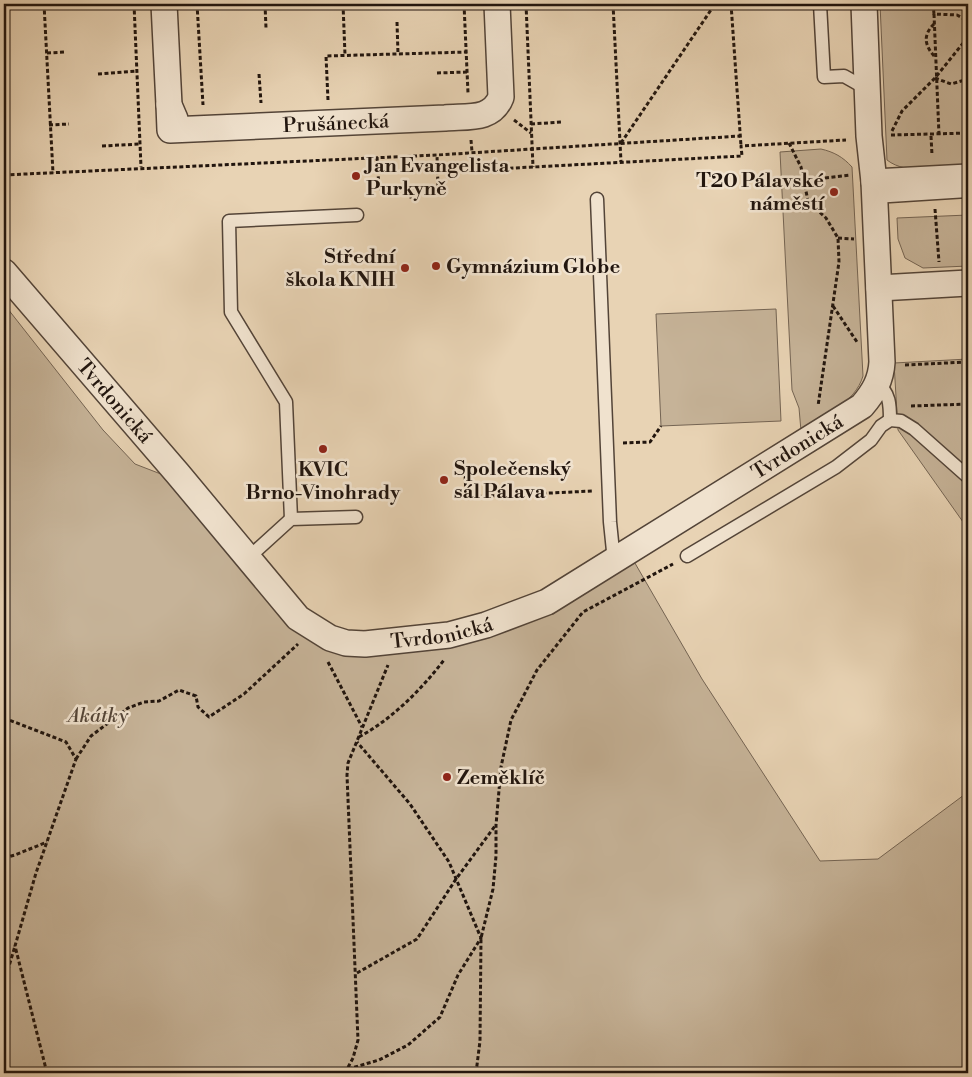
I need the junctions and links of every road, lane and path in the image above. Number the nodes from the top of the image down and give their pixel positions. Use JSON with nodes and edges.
{"nodes":[{"id":1,"x":44,"y":4,"type":"edge"},
{"id":2,"x":134,"y":4,"type":"edge"},
{"id":3,"x":164,"y":4,"type":"edge"},
{"id":4,"x":197,"y":4,"type":"edge"},
{"id":5,"x":265,"y":4,"type":"edge"},
{"id":6,"x":343,"y":4,"type":"edge"},
{"id":7,"x":464,"y":4,"type":"edge"},
{"id":8,"x":497,"y":4,"type":"edge"},
{"id":9,"x":526,"y":4,"type":"edge"},
{"id":10,"x":613,"y":4,"type":"edge"},
{"id":11,"x":715,"y":4,"type":"edge"},
{"id":12,"x":731,"y":4,"type":"edge"},
{"id":13,"x":820,"y":4,"type":"edge"},
{"id":14,"x":864,"y":4,"type":"edge"},
{"id":15,"x":934,"y":4,"type":"edge"},
{"id":16,"x":934,"y":14,"type":"junction"},
{"id":17,"x":968,"y":21,"type":"edge"},
{"id":18,"x":397,"y":22,"type":"dead end"},
{"id":19,"x":934,"y":24,"type":"junction"},
{"id":20,"x":266,"y":28,"type":"dead end"},
{"id":21,"x":968,"y":37,"type":"edge"},
{"id":22,"x":66,"y":52,"type":"dead end"},
{"id":23,"x":467,"y":52,"type":"junction"},
{"id":24,"x":46,"y":53,"type":"junction"},
{"id":25,"x":398,"y":54,"type":"junction"},
{"id":26,"x":345,"y":56,"type":"junction"},
{"id":27,"x":935,"y":57,"type":"junction"},
{"id":28,"x":137,"y":72,"type":"junction"},
{"id":29,"x":468,"y":72,"type":"junction"},
{"id":30,"x":437,"y":73,"type":"dead end"},
{"id":31,"x":98,"y":74,"type":"dead end"},
{"id":32,"x":259,"y":74,"type":"dead end"},
{"id":33,"x":935,"y":78,"type":"junction"},
{"id":34,"x":968,"y":80,"type":"edge"},
{"id":35,"x":866,"y":89,"type":"junction"},
{"id":36,"x":328,"y":101,"type":"dead end"},
{"id":37,"x":203,"y":106,"type":"dead end"},
{"id":38,"x":486,"y":111,"type":"junction"},
{"id":39,"x":261,"y":113,"type":"dead end"},
{"id":40,"x":562,"y":122,"type":"dead end"},
{"id":41,"x":69,"y":124,"type":"dead end"},
{"id":42,"x":531,"y":124,"type":"junction"},
{"id":43,"x":49,"y":125,"type":"junction"},
{"id":44,"x":4,"y":127,"type":"edge"},
{"id":45,"x":532,"y":133,"type":"junction"},
{"id":46,"x":968,"y":134,"type":"edge"},
{"id":47,"x":939,"y":135,"type":"junction"},
{"id":48,"x":740,"y":136,"type":"junction"},
{"id":49,"x":856,"y":139,"type":"dead end"},
{"id":50,"x":621,"y":143,"type":"junction"},
{"id":51,"x":789,"y":143,"type":"junction"},
{"id":52,"x":140,"y":144,"type":"junction"},
{"id":53,"x":4,"y":146,"type":"edge"},
{"id":54,"x":102,"y":146,"type":"dead end"},
{"id":55,"x":741,"y":146,"type":"junction"},
{"id":56,"x":532,"y":148,"type":"junction"},
{"id":57,"x":472,"y":152,"type":"junction"},
{"id":58,"x":437,"y":155,"type":"junction"},
{"id":59,"x":377,"y":157,"type":"junction"},
{"id":60,"x":621,"y":162,"type":"junction"},
{"id":61,"x":533,"y":167,"type":"junction"},
{"id":62,"x":141,"y":168,"type":"junction"},
{"id":63,"x":438,"y":172,"type":"junction"},
{"id":64,"x":53,"y":173,"type":"junction"},
{"id":65,"x":4,"y":175,"type":"edge"},
{"id":66,"x":968,"y":177,"type":"edge"},
{"id":67,"x":825,"y":178,"type":"dead end"},
{"id":68,"x":869,"y":184,"type":"junction"},
{"id":69,"x":410,"y":188,"type":"junction"},
{"id":70,"x":968,"y":191,"type":"edge"},
{"id":71,"x":597,"y":199,"type":"dead end"},
{"id":72,"x":411,"y":201,"type":"dead end"},
{"id":73,"x":926,"y":208,"type":"dead end"},
{"id":74,"x":936,"y":208,"type":"junction"},
{"id":75,"x":944,"y":208,"type":"dead end"},
{"id":76,"x":357,"y":215,"type":"dead end"},
{"id":77,"x":838,"y":238,"type":"junction"},
{"id":78,"x":849,"y":238,"type":"dead end"},
{"id":79,"x":939,"y":263,"type":"dead end"},
{"id":80,"x":4,"y":272,"type":"edge"},
{"id":81,"x":968,"y":283,"type":"edge"},
{"id":82,"x":879,"y":288,"type":"junction"},
{"id":83,"x":833,"y":306,"type":"junction"},
{"id":84,"x":860,"y":346,"type":"dead end"},
{"id":85,"x":968,"y":365,"type":"edge"},
{"id":86,"x":883,"y":394,"type":"junction"},
{"id":87,"x":968,"y":404,"type":"edge"},
{"id":88,"x":818,"y":408,"type":"dead end"},
{"id":89,"x":661,"y":426,"type":"dead end"},
{"id":90,"x":607,"y":444,"type":"junction"},
{"id":91,"x":456,"y":473,"type":"dead end"},
{"id":92,"x":968,"y":477,"type":"edge"},
{"id":93,"x":609,"y":490,"type":"junction"},
{"id":94,"x":356,"y":517,"type":"dead end"},
{"id":95,"x":291,"y":519,"type":"junction"},
{"id":96,"x":687,"y":556,"type":"joint"},
{"id":97,"x":248,"y":558,"type":"junction"},
{"id":98,"x":614,"y":561,"type":"junction"},
{"id":99,"x":306,"y":623,"type":"junction"},
{"id":100,"x":467,"y":630,"type":"junction"},
{"id":101,"x":401,"y":640,"type":"junction"},
{"id":102,"x":327,"y":659,"type":"dead end"},
{"id":103,"x":4,"y":718,"type":"edge"},
{"id":104,"x":362,"y":728,"type":"junction"},
{"id":105,"x":357,"y":739,"type":"junction"},
{"id":106,"x":76,"y":759,"type":"junction"},
{"id":107,"x":496,"y":825,"type":"junction"},
{"id":108,"x":47,"y":842,"type":"junction"},
{"id":109,"x":4,"y":858,"type":"edge"},
{"id":110,"x":456,"y":879,"type":"junction"},
{"id":111,"x":481,"y":938,"type":"junction"},
{"id":112,"x":15,"y":946,"type":"junction"},
{"id":113,"x":356,"y":973,"type":"junction"},
{"id":114,"x":4,"y":983,"type":"edge"},
{"id":115,"x":346,"y":1072,"type":"edge"},
{"id":116,"x":47,"y":1073,"type":"edge"},
{"id":117,"x":476,"y":1073,"type":"edge"}],
"edges":[{"from":1,"to":24,"type":"path"},
{"from":2,"to":28,"type":"path"},
{"from":3,"to":38,"type":"street","name":"Prušánecká"},
{"from":4,"to":37,"type":"path"},
{"from":5,"to":20,"type":"path"},
{"from":6,"to":26,"type":"path"},
{"from":7,"to":23,"type":"path"},
{"from":8,"to":38,"type":"street"},
{"from":9,"to":42,"type":"path"},
{"from":10,"to":50,"type":"path"},
{"from":11,"to":50,"type":"path"},
{"from":12,"to":48,"type":"path"},
{"from":13,"to":35,"type":"lane"},
{"from":14,"to":35,"type":"street"},
{"from":15,"to":16,"type":"path"},
{"from":16,"to":17,"type":"path"},
{"from":16,"to":19,"type":"path"},
{"from":18,"to":25,"type":"path"},
{"from":19,"to":27,"type":"path"},
{"from":19,"to":27,"type":"path"},
{"from":21,"to":33,"type":"path"},
{"from":22,"to":24,"type":"path"},
{"from":23,"to":25,"type":"path"},
{"from":23,"to":29,"type":"path"},
{"from":24,"to":43,"type":"path"},
{"from":25,"to":26,"type":"path"},
{"from":26,"to":36,"type":"path"},
{"from":27,"to":33,"type":"path"},
{"from":28,"to":31,"type":"path"},
{"from":28,"to":52,"type":"path"},
{"from":29,"to":30,"type":"path"},
{"from":29,"to":38,"type":"path"},
{"from":32,"to":39,"type":"path"},
{"from":33,"to":34,"type":"path"},
{"from":33,"to":47,"type":"path"},
{"from":33,"to":47,"type":"path"},
{"from":35,"to":68,"type":"street"},
{"from":38,"to":45,"type":"path"},
{"from":38,"to":57,"type":"path"},
{"from":40,"to":42,"type":"path"},
{"from":41,"to":43,"type":"path"},
{"from":42,"to":45,"type":"path"},
{"from":43,"to":64,"type":"path"},
{"from":44,"to":53,"type":"path"},
{"from":45,"to":56,"type":"path"},
{"from":46,"to":47,"type":"path"},
{"from":48,"to":50,"type":"path"},
{"from":48,"to":55,"type":"path"},
{"from":49,"to":51,"type":"path"},
{"from":50,"to":56,"type":"path"},
{"from":50,"to":60,"type":"path"},
{"from":51,"to":55,"type":"path"},
{"from":51,"to":77,"type":"path"},
{"from":52,"to":54,"type":"path"},
{"from":52,"to":62,"type":"path"},
{"from":55,"to":60,"type":"path"},
{"from":56,"to":57,"type":"path"},
{"from":56,"to":61,"type":"path"},
{"from":57,"to":58,"type":"path"},
{"from":58,"to":59,"type":"path"},
{"from":58,"to":63,"type":"path"},
{"from":59,"to":62,"type":"path"},
{"from":59,"to":69,"type":"path"},
{"from":60,"to":61,"type":"path"},
{"from":61,"to":63,"type":"path"},
{"from":62,"to":64,"type":"path"},
{"from":63,"to":69,"type":"path"},
{"from":64,"to":65,"type":"path"},
{"from":66,"to":68,"type":"street"},
{"from":67,"to":68,"type":"path"},
{"from":68,"to":70,"type":"lane"},
{"from":68,"to":82,"type":"street"},
{"from":69,"to":72,"type":"path"},
{"from":71,"to":90,"type":"lane"},
{"from":73,"to":74,"type":"path"},
{"from":74,"to":75,"type":"path"},
{"from":74,"to":79,"type":"path"},
{"from":76,"to":95,"type":"lane"},
{"from":77,"to":78,"type":"path"},
{"from":77,"to":83,"type":"path"},
{"from":80,"to":97,"type":"street","name":"Tvrdonická"},
{"from":81,"to":82,"type":"street"},
{"from":82,"to":86,"type":"street"},
{"from":83,"to":84,"type":"path"},
{"from":83,"to":88,"type":"path"},
{"from":85,"to":86,"type":"path"},
{"from":86,"to":87,"type":"path"},
{"from":86,"to":92,"type":"lane"},
{"from":86,"to":96,"type":"lane"},
{"from":86,"to":98,"type":"street","name":"Tvrdonická"},
{"from":89,"to":90,"type":"path"},
{"from":90,"to":93,"type":"lane"},
{"from":91,"to":93,"type":"path"},
{"from":93,"to":98,"type":"lane"},
{"from":94,"to":95,"type":"lane"},
{"from":95,"to":97,"type":"lane"},
{"from":96,"to":107,"type":"path"},
{"from":97,"to":99,"type":"street","name":"Tvrdonická"},
{"from":98,"to":100,"type":"street","name":"Tvrdonická"},
{"from":99,"to":101,"type":"street","name":"Tvrdonická"},
{"from":99,"to":106,"type":"path"},
{"from":100,"to":101,"type":"street","name":"Tvrdonická"},
{"from":100,"to":105,"type":"path"},
{"from":101,"to":104,"type":"path"},
{"from":102,"to":104,"type":"path"},
{"from":103,"to":106,"type":"path"},
{"from":104,"to":105,"type":"path"},
{"from":105,"to":110,"type":"path"},
{"from":105,"to":113,"type":"path"},
{"from":106,"to":108,"type":"path"},
{"from":107,"to":110,"type":"path"},
{"from":107,"to":111,"type":"path"},
{"from":108,"to":109,"type":"path"},
{"from":108,"to":112,"type":"path"},
{"from":110,"to":111,"type":"path"},
{"from":110,"to":113,"type":"path"},
{"from":111,"to":115,"type":"path"},
{"from":111,"to":117,"type":"path"},
{"from":112,"to":114,"type":"path"},
{"from":112,"to":116,"type":"path"},
{"from":113,"to":115,"type":"path"}]}
